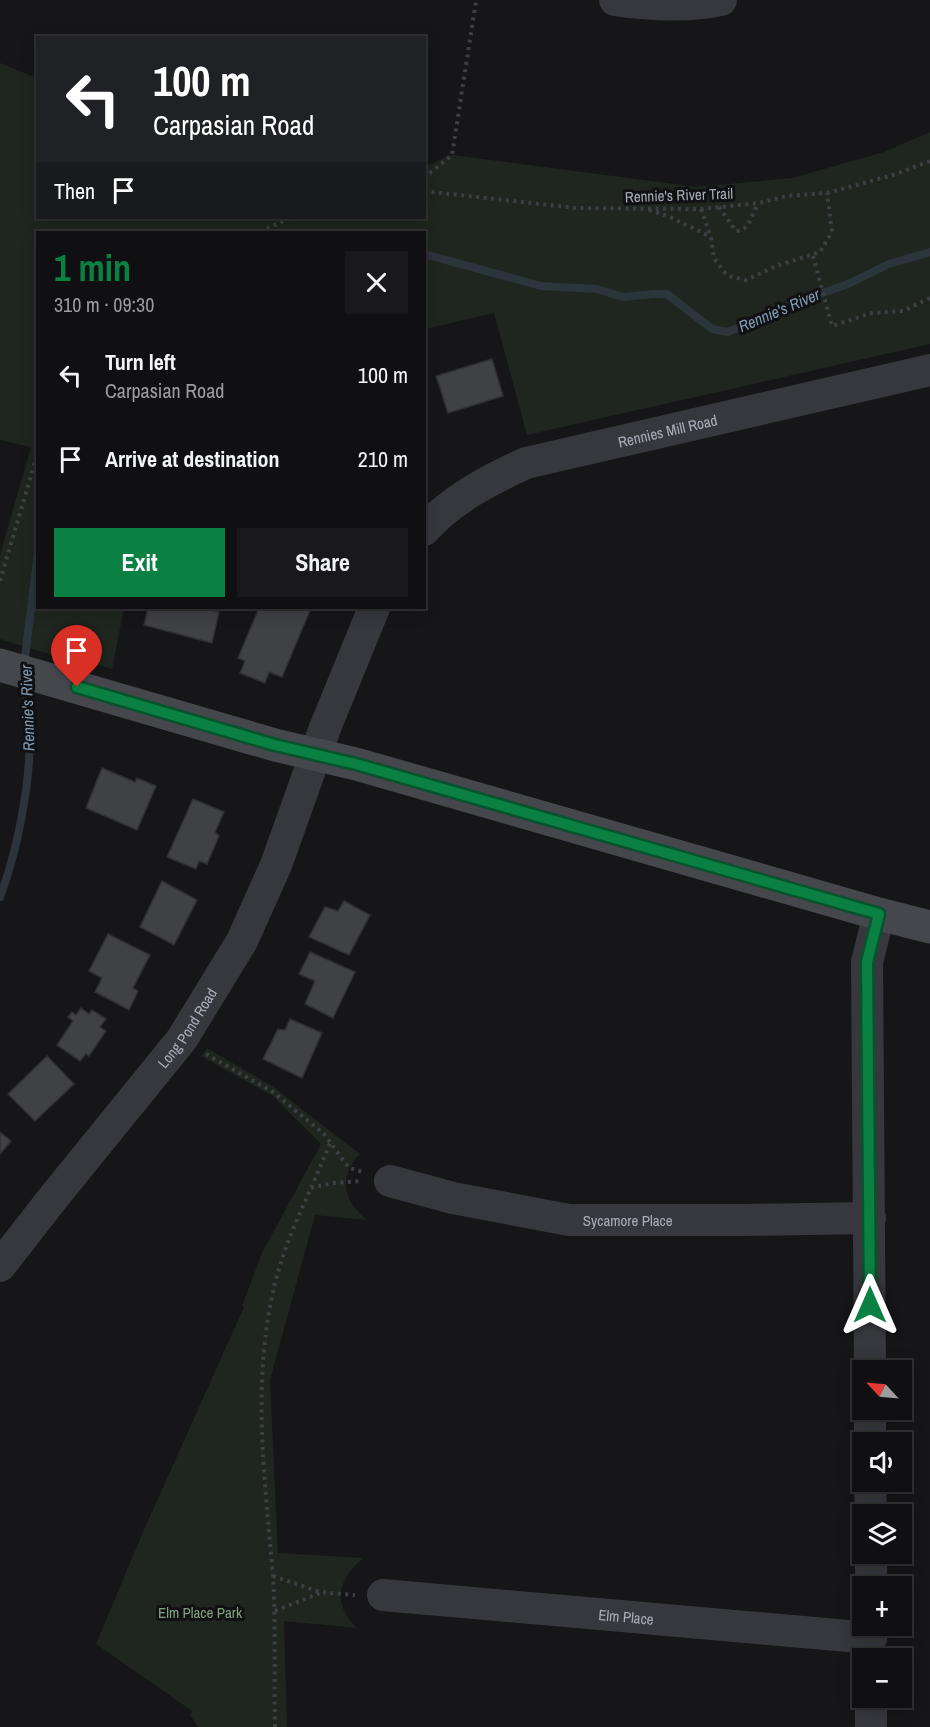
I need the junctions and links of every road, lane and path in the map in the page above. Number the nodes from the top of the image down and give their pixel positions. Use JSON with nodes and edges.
{"nodes":[{"id":1,"x":615,"y":0,"type":"edge"},
{"id":2,"x":721,"y":0,"type":"edge"},
{"id":3,"x":476,"y":2,"type":"dead end"},
{"id":4,"x":930,"y":160,"type":"edge"},
{"id":5,"x":426,"y":176,"type":"edge"},
{"id":6,"x":426,"y":191,"type":"edge"},
{"id":7,"x":827,"y":193,"type":"junction"},
{"id":8,"x":759,"y":202,"type":"junction"},
{"id":9,"x":719,"y":207,"type":"junction"},
{"id":10,"x":643,"y":208,"type":"junction"},
{"id":11,"x":701,"y":209,"type":"junction"},
{"id":12,"x":288,"y":219,"type":"edge"},
{"id":13,"x":262,"y":231,"type":"edge"},
{"id":14,"x":711,"y":237,"type":"junction"},
{"id":15,"x":813,"y":256,"type":"junction"},
{"id":16,"x":930,"y":298,"type":"edge"},
{"id":17,"x":930,"y":370,"type":"edge"},
{"id":18,"x":36,"y":459,"type":"edge"},
{"id":19,"x":426,"y":528,"type":"edge"},
{"id":20,"x":0,"y":581,"type":"edge"},
{"id":21,"x":374,"y":609,"type":"edge"},
{"id":22,"x":0,"y":665,"type":"edge"},
{"id":23,"x":316,"y":754,"type":"junction"},
{"id":24,"x":879,"y":914,"type":"junction"},
{"id":25,"x":930,"y":927,"type":"edge"},
{"id":26,"x":200,"y":1050,"type":"dead end"},
{"id":27,"x":330,"y":1143,"type":"junction"},
{"id":28,"x":390,"y":1181,"type":"junction"},
{"id":29,"x":310,"y":1189,"type":"junction"},
{"id":30,"x":870,"y":1218,"type":"junction"},
{"id":31,"x":0,"y":1266,"type":"edge"},
{"id":32,"x":870,"y":1360,"type":"edge"},
{"id":33,"x":273,"y":1576,"type":"junction"},
{"id":34,"x":320,"y":1592,"type":"junction"},
{"id":35,"x":383,"y":1595,"type":"joint"},
{"id":36,"x":274,"y":1611,"type":"junction"},
{"id":37,"x":871,"y":1641,"type":"edge"},
{"id":38,"x":871,"y":1708,"type":"edge"},
{"id":39,"x":275,"y":1727,"type":"edge"},
{"id":40,"x":871,"y":1727,"type":"edge"}],
"edges":[{"from":1,"to":2,"type":"street"},
{"from":3,"to":5,"type":"path"},
{"from":4,"to":7,"type":"path","name":"Rennie's River Trail"},
{"from":6,"to":10,"type":"path","name":"Rennie's River Trail"},
{"from":7,"to":8,"type":"path","name":"Rennie's River Trail"},
{"from":7,"to":15,"type":"path"},
{"from":8,"to":9,"type":"path","name":"Rennie's River Trail"},
{"from":8,"to":9,"type":"path"},
{"from":9,"to":11,"type":"path","name":"Rennie's River Trail"},
{"from":10,"to":11,"type":"path","name":"Rennie's River Trail"},
{"from":10,"to":14,"type":"path"},
{"from":11,"to":14,"type":"path"},
{"from":12,"to":13,"type":"path"},
{"from":14,"to":15,"type":"path"},
{"from":15,"to":16,"type":"path"},
{"from":17,"to":19,"type":"street","name":"Rennies Mill Road"},
{"from":18,"to":20,"type":"path"},
{"from":21,"to":23,"type":"street"},
{"from":22,"to":23,"type":"street"},
{"from":23,"to":24,"type":"street"},
{"from":23,"to":31,"type":"street","name":"Long Pond Road"},
{"from":24,"to":25,"type":"street"},
{"from":24,"to":30,"type":"street"},
{"from":26,"to":27,"type":"path"},
{"from":27,"to":28,"type":"path"},
{"from":27,"to":29,"type":"path"},
{"from":28,"to":29,"type":"path"},
{"from":28,"to":30,"type":"street","name":"Sycamore Place"},
{"from":29,"to":33,"type":"path"},
{"from":30,"to":32,"type":"street"},
{"from":33,"to":34,"type":"path"},
{"from":33,"to":36,"type":"path"},
{"from":34,"to":35,"type":"path"},
{"from":34,"to":36,"type":"path"},
{"from":35,"to":37,"type":"street","name":"Elm Place"},
{"from":36,"to":39,"type":"path"},
{"from":38,"to":40,"type":"street"}]}
